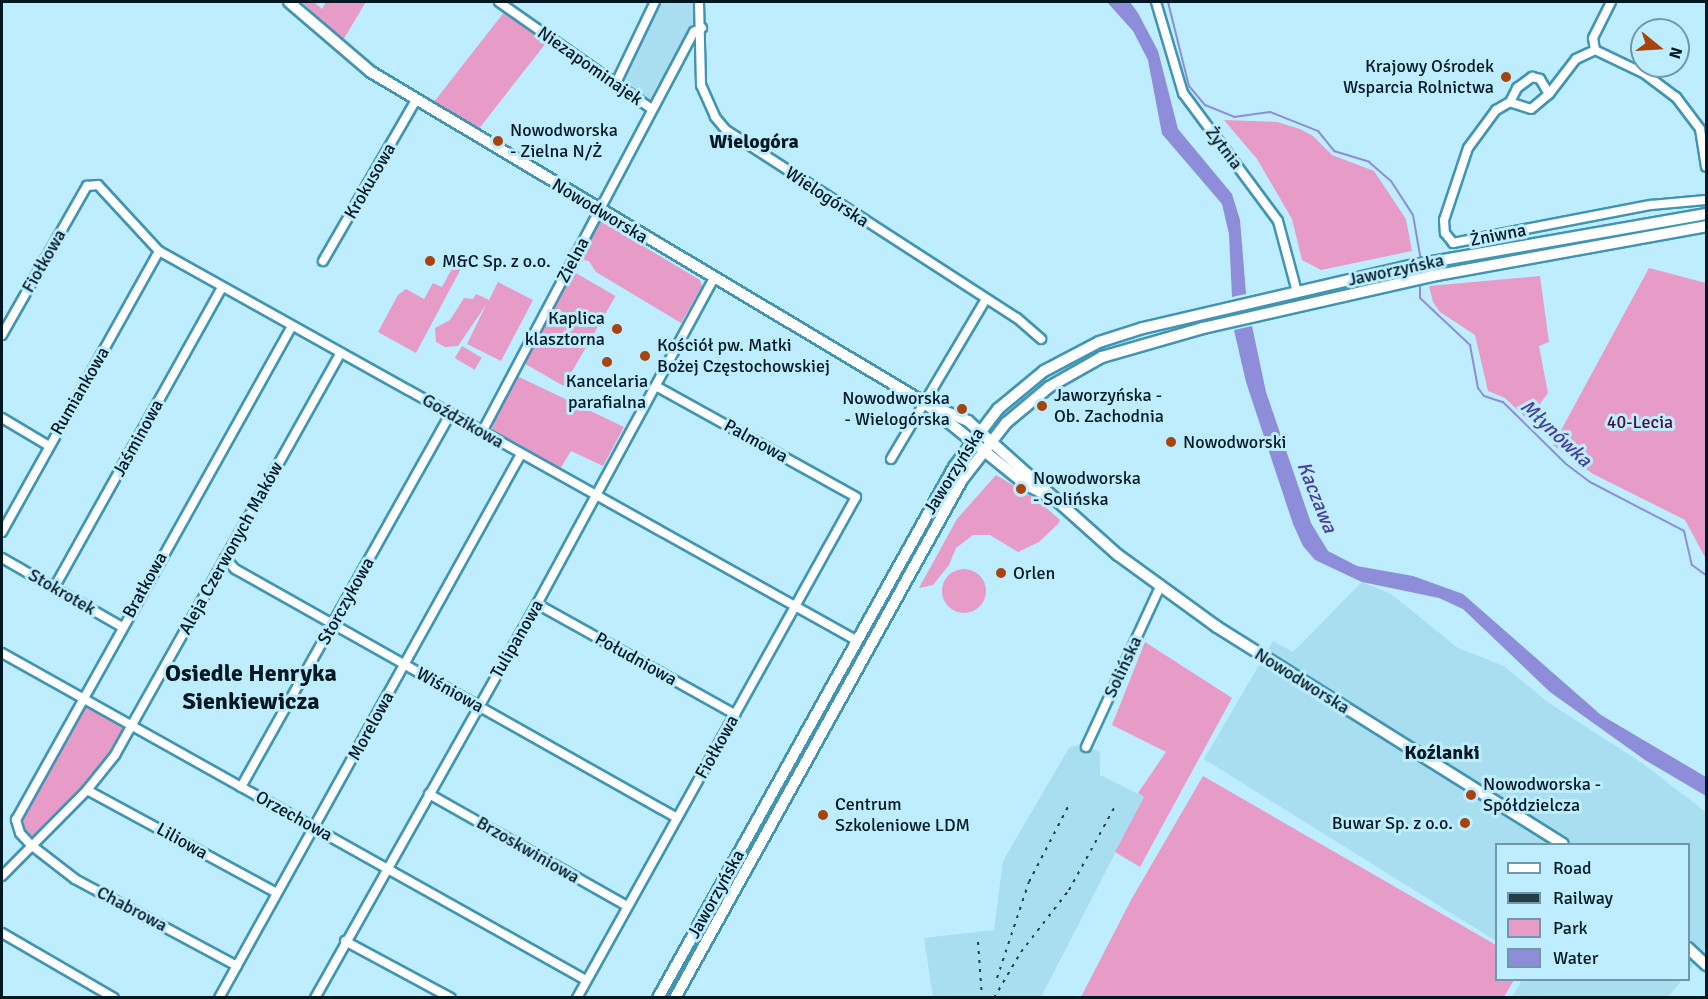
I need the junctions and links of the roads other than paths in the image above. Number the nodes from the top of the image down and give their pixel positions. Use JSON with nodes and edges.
{"nodes":[{"id":1,"x":289,"y":2,"type":"edge"},
{"id":2,"x":500,"y":2,"type":"edge"},
{"id":3,"x":655,"y":2,"type":"edge"},
{"id":4,"x":699,"y":2,"type":"edge"},
{"id":5,"x":1156,"y":2,"type":"edge"},
{"id":6,"x":1611,"y":2,"type":"edge"},
{"id":7,"x":702,"y":28,"type":"junction"},
{"id":8,"x":1595,"y":50,"type":"junction"},
{"id":9,"x":615,"y":84,"type":"junction"},
{"id":10,"x":1549,"y":94,"type":"junction"},
{"id":11,"x":416,"y":100,"type":"junction"},
{"id":12,"x":1510,"y":102,"type":"junction"},
{"id":13,"x":652,"y":109,"type":"junction"},
{"id":14,"x":1707,"y":167,"type":"edge"},
{"id":15,"x":87,"y":186,"type":"joint"},
{"id":16,"x":1707,"y":200,"type":"edge"},
{"id":17,"x":599,"y":211,"type":"junction"},
{"id":18,"x":1707,"y":214,"type":"edge"},
{"id":19,"x":1707,"y":226,"type":"edge"},
{"id":20,"x":159,"y":251,"type":"junction"},
{"id":21,"x":323,"y":261,"type":"dead end"},
{"id":22,"x":714,"y":278,"type":"junction"},
{"id":23,"x":222,"y":288,"type":"junction"},
{"id":24,"x":1297,"y":292,"type":"junction"},
{"id":25,"x":985,"y":301,"type":"junction"},
{"id":26,"x":292,"y":326,"type":"junction"},
{"id":27,"x":2,"y":335,"type":"edge"},
{"id":28,"x":1041,"y":339,"type":"dead end"},
{"id":29,"x":341,"y":353,"type":"junction"},
{"id":30,"x":656,"y":386,"type":"junction"},
{"id":31,"x":925,"y":403,"type":"junction"},
{"id":32,"x":450,"y":414,"type":"junction"},
{"id":33,"x":2,"y":418,"type":"edge"},
{"id":34,"x":979,"y":430,"type":"junction"},
{"id":35,"x":482,"y":432,"type":"junction"},
{"id":36,"x":991,"y":440,"type":"junction"},
{"id":37,"x":970,"y":442,"type":"junction"},
{"id":38,"x":49,"y":446,"type":"junction"},
{"id":39,"x":982,"y":452,"type":"junction"},
{"id":40,"x":521,"y":454,"type":"junction"},
{"id":41,"x":891,"y":459,"type":"dead end"},
{"id":42,"x":596,"y":495,"type":"junction"},
{"id":43,"x":856,"y":497,"type":"joint"},
{"id":44,"x":1054,"y":499,"type":"junction"},
{"id":45,"x":2,"y":532,"type":"edge"},
{"id":46,"x":2,"y":558,"type":"edge"},
{"id":47,"x":225,"y":558,"type":"junction"},
{"id":48,"x":1160,"y":587,"type":"junction"},
{"id":49,"x":54,"y":588,"type":"junction"},
{"id":50,"x":537,"y":604,"type":"junction"},
{"id":51,"x":794,"y":606,"type":"junction"},
{"id":52,"x":333,"y":625,"type":"junction"},
{"id":53,"x":122,"y":627,"type":"junction"},
{"id":54,"x":856,"y":640,"type":"junction"},
{"id":55,"x":2,"y":653,"type":"edge"},
{"id":56,"x":405,"y":665,"type":"junction"},
{"id":57,"x":82,"y":698,"type":"junction"},
{"id":58,"x":478,"y":706,"type":"junction"},
{"id":59,"x":735,"y":714,"type":"junction"},
{"id":60,"x":132,"y":726,"type":"junction"},
{"id":61,"x":1086,"y":747,"type":"dead end"},
{"id":62,"x":241,"y":787,"type":"junction"},
{"id":63,"x":87,"y":789,"type":"junction"},
{"id":64,"x":429,"y":794,"type":"junction"},
{"id":65,"x":677,"y":818,"type":"junction"},
{"id":66,"x":315,"y":827,"type":"junction"},
{"id":67,"x":1561,"y":843,"type":"edge"},
{"id":68,"x":31,"y":845,"type":"junction"},
{"id":69,"x":387,"y":867,"type":"junction"},
{"id":70,"x":2,"y":876,"type":"edge"},
{"id":71,"x":277,"y":893,"type":"junction"},
{"id":72,"x":627,"y":906,"type":"junction"},
{"id":73,"x":2,"y":933,"type":"edge"},
{"id":74,"x":345,"y":941,"type":"junction"},
{"id":75,"x":1690,"y":949,"type":"edge"},
{"id":76,"x":1707,"y":965,"type":"edge"},
{"id":77,"x":237,"y":966,"type":"junction"},
{"id":78,"x":586,"y":980,"type":"junction"},
{"id":79,"x":446,"y":996,"type":"edge"},
{"id":80,"x":114,"y":998,"type":"edge"},
{"id":81,"x":219,"y":998,"type":"edge"},
{"id":82,"x":315,"y":998,"type":"edge"},
{"id":83,"x":577,"y":998,"type":"edge"},
{"id":84,"x":658,"y":998,"type":"edge"},
{"id":85,"x":675,"y":998,"type":"edge"}],
"edges":[{"from":1,"to":11,"type":"main road","name":"Nowodworska"},
{"from":2,"to":9,"type":"street","name":"Niezapominajek"},
{"from":3,"to":9,"type":"street"},
{"from":4,"to":7,"type":"street","name":"Wielogórska"},
{"from":5,"to":24,"type":"street","name":"Żytnia"},
{"from":6,"to":8,"type":"street"},
{"from":7,"to":13,"type":"street","name":"Zielna"},
{"from":7,"to":25,"type":"street","name":"Wielogórska"},
{"from":8,"to":10,"type":"street"},
{"from":8,"to":14,"type":"street"},
{"from":9,"to":13,"type":"street","name":"Niezapominajek"},
{"from":10,"to":12,"type":"street"},
{"from":10,"to":12,"type":"street","name":"Żniwna"},
{"from":11,"to":17,"type":"main road","name":"Nowodworska"},
{"from":11,"to":21,"type":"street","name":"Krokusowa"},
{"from":12,"to":16,"type":"street","name":"Żniwna"},
{"from":13,"to":17,"type":"street","name":"Zielna"},
{"from":15,"to":20,"type":"street","name":"Goździkowa"},
{"from":15,"to":27,"type":"street","name":"Fiołkowa"},
{"from":17,"to":22,"type":"main road","name":"Nowodworska"},
{"from":17,"to":35,"type":"street","name":"Zielna"},
{"from":18,"to":24,"type":"main road","name":"Jaworzyńska"},
{"from":19,"to":36,"type":"main road","name":"Jaworzyńska"},
{"from":20,"to":23,"type":"street","name":"Goździkowa"},
{"from":20,"to":38,"type":"street","name":"Rumiankowa"},
{"from":22,"to":30,"type":"street","name":"Tulipanowa"},
{"from":22,"to":31,"type":"main road","name":"Nowodworska"},
{"from":23,"to":26,"type":"street","name":"Goździkowa"},
{"from":23,"to":49,"type":"street","name":"Jaśminowa"},
{"from":24,"to":34,"type":"main road","name":"Jaworzyńska"},
{"from":25,"to":28,"type":"street","name":"Wielogórska"},
{"from":25,"to":31,"type":"street"},
{"from":26,"to":29,"type":"street","name":"Goździkowa"},
{"from":26,"to":53,"type":"street","name":"Bratkowa"},
{"from":29,"to":32,"type":"street","name":"Goździkowa"},
{"from":29,"to":47,"type":"street","name":"Aleja Czerwonych Maków"},
{"from":30,"to":42,"type":"street","name":"Tulipanowa"},
{"from":30,"to":43,"type":"street","name":"Palmowa"},
{"from":31,"to":34,"type":"main road","name":"Nowodworska"},
{"from":31,"to":37,"type":"main road","name":"Nowodworska"},
{"from":31,"to":41,"type":"street"},
{"from":32,"to":35,"type":"street","name":"Goździkowa"},
{"from":32,"to":52,"type":"street","name":"Storczykowa"},
{"from":33,"to":38,"type":"street"},
{"from":34,"to":36,"type":"main road","name":"Nowodworska"},
{"from":34,"to":37,"type":"main road","name":"Jaworzyńska"},
{"from":35,"to":40,"type":"street","name":"Goździkowa"},
{"from":36,"to":39,"type":"main road","name":"Jaworzyńska"},
{"from":36,"to":44,"type":"main road","name":"Nowodworska"},
{"from":37,"to":39,"type":"main road","name":"Nowodworska"},
{"from":37,"to":54,"type":"main road","name":"Jaworzyńska"},
{"from":38,"to":45,"type":"street","name":"Rumiankowa"},
{"from":39,"to":44,"type":"main road","name":"Nowodworska"},
{"from":39,"to":85,"type":"main road","name":"Jaworzyńska"},
{"from":40,"to":42,"type":"street","name":"Goździkowa"},
{"from":40,"to":56,"type":"street","name":"Morelowa"},
{"from":42,"to":50,"type":"street","name":"Tulipanowa"},
{"from":42,"to":51,"type":"street","name":"Goździkowa"},
{"from":43,"to":51,"type":"street","name":"Fiołkowa"},
{"from":44,"to":48,"type":"main road","name":"Nowodworska"},
{"from":46,"to":49,"type":"street","name":"Stokrotek"},
{"from":47,"to":52,"type":"street","name":"Wiśniowa"},
{"from":47,"to":60,"type":"street","name":"Aleja Czerwonych Maków"},
{"from":48,"to":61,"type":"street","name":"Solińska"},
{"from":48,"to":67,"type":"main road","name":"Nowodworska"},
{"from":49,"to":53,"type":"street","name":"Stokrotek"},
{"from":50,"to":58,"type":"street","name":"Tulipanowa"},
{"from":50,"to":59,"type":"street","name":"Południowa"},
{"from":51,"to":54,"type":"street","name":"Goździkowa"},
{"from":51,"to":59,"type":"street","name":"Fiołkowa"},
{"from":52,"to":56,"type":"street","name":"Wiśniowa"},
{"from":52,"to":62,"type":"street","name":"Storczykowa"},
{"from":53,"to":57,"type":"street","name":"Bratkowa"},
{"from":54,"to":84,"type":"main road","name":"Jaworzyńska"},
{"from":55,"to":57,"type":"street","name":"Orzechowa"},
{"from":56,"to":58,"type":"street","name":"Wiśniowa"},
{"from":56,"to":66,"type":"street","name":"Morelowa"},
{"from":57,"to":60,"type":"street","name":"Orzechowa"},
{"from":57,"to":68,"type":"street","name":"Bratkowa"},
{"from":58,"to":64,"type":"street","name":"Tulipanowa"},
{"from":58,"to":65,"type":"street","name":"Wiśniowa"},
{"from":59,"to":65,"type":"street","name":"Fiołkowa"},
{"from":60,"to":62,"type":"street","name":"Orzechowa"},
{"from":60,"to":63,"type":"street","name":"Aleja Czerwonych Maków"},
{"from":62,"to":66,"type":"street","name":"Orzechowa"},
{"from":63,"to":68,"type":"street","name":"Aleja Czerwonych Maków"},
{"from":63,"to":71,"type":"street","name":"Liliowa"},
{"from":64,"to":69,"type":"street","name":"Tulipanowa"},
{"from":64,"to":72,"type":"street","name":"Brzoskwiniowa"},
{"from":65,"to":72,"type":"street","name":"Fiołkowa"},
{"from":66,"to":69,"type":"street","name":"Orzechowa"},
{"from":66,"to":71,"type":"street","name":"Morelowa"},
{"from":68,"to":70,"type":"street","name":"Aleja Czerwonych Maków"},
{"from":68,"to":77,"type":"street","name":"Chabrowa"},
{"from":69,"to":74,"type":"street","name":"Tulipanowa"},
{"from":69,"to":78,"type":"street","name":"Orzechowa"},
{"from":71,"to":77,"type":"street","name":"Morelowa"},
{"from":72,"to":78,"type":"street","name":"Fiołkowa"},
{"from":73,"to":80,"type":"street"},
{"from":74,"to":79,"type":"street"},
{"from":74,"to":82,"type":"street","name":"Tulipanowa"},
{"from":75,"to":76,"type":"main road"},
{"from":77,"to":81,"type":"street","name":"Morelowa"},
{"from":78,"to":83,"type":"street","name":"Fiołkowa"}]}
